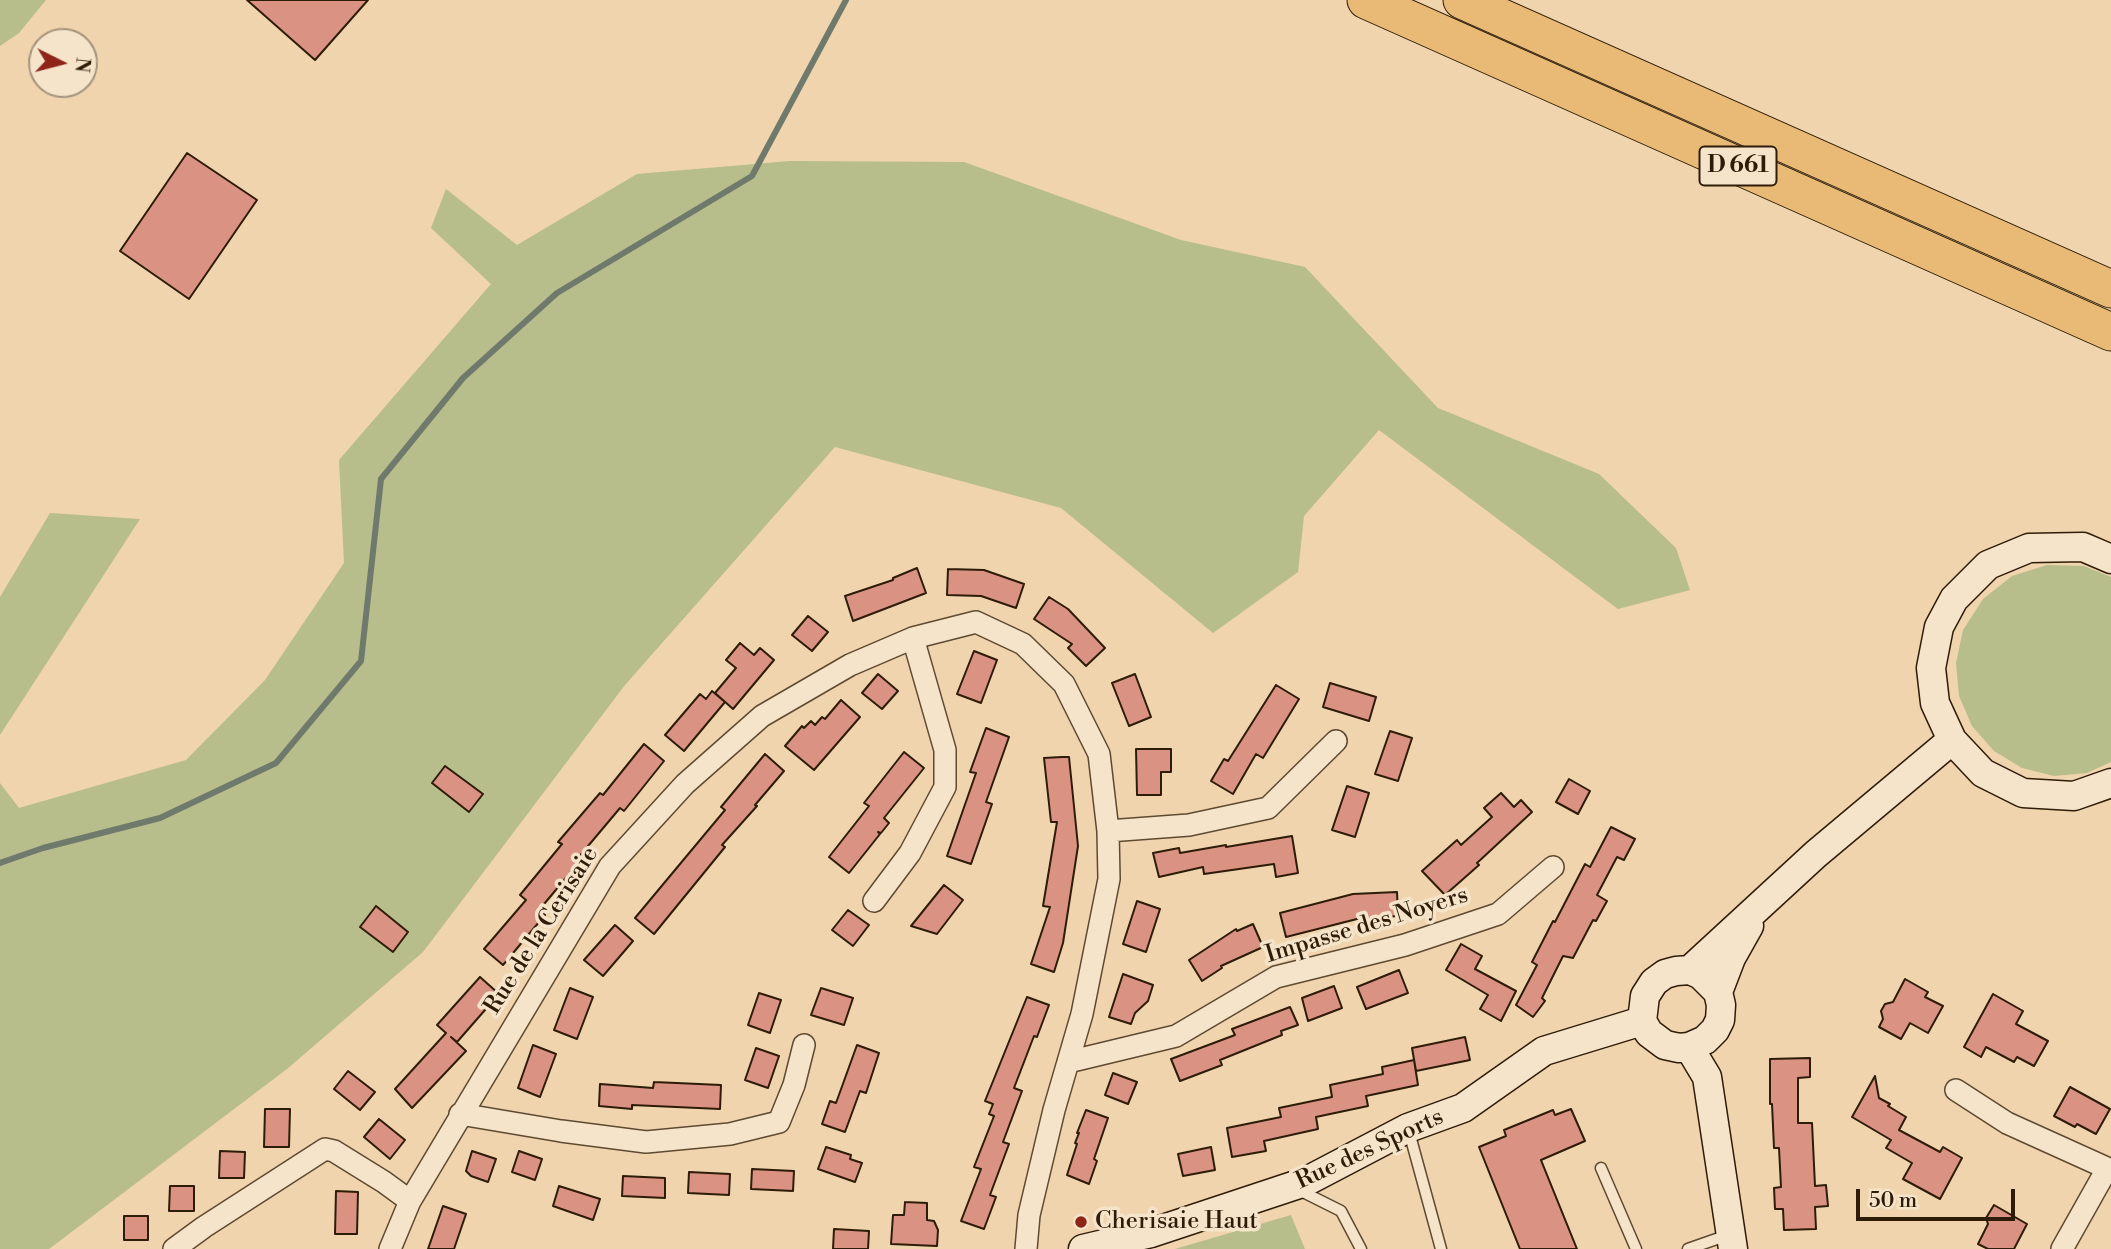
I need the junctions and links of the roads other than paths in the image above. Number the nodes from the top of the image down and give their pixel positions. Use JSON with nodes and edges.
{"nodes":[{"id":1,"x":1366,"y":0,"type":"edge"},
{"id":2,"x":1462,"y":0,"type":"edge"},
{"id":3,"x":2111,"y":289,"type":"edge"},
{"id":4,"x":2111,"y":332,"type":"edge"},
{"id":5,"x":2111,"y":559,"type":"edge"},
{"id":6,"x":913,"y":638,"type":"junction"},
{"id":7,"x":1952,"y":740,"type":"junction"},
{"id":8,"x":1336,"y":741,"type":"dead end"},
{"id":9,"x":2111,"y":783,"type":"edge"},
{"id":10,"x":1108,"y":831,"type":"junction"},
{"id":11,"x":1553,"y":867,"type":"dead end"},
{"id":12,"x":1766,"y":900,"type":"junction"},
{"id":13,"x":874,"y":901,"type":"dead end"},
{"id":14,"x":1690,"y":970,"type":"junction"},
{"id":15,"x":1718,"y":992,"type":"junction"},
{"id":16,"x":1643,"y":1021,"type":"junction"},
{"id":17,"x":804,"y":1045,"type":"dead end"},
{"id":18,"x":1689,"y":1047,"type":"junction"},
{"id":19,"x":1069,"y":1062,"type":"junction"},
{"id":20,"x":1956,"y":1090,"type":"dead end"},
{"id":21,"x":460,"y":1114,"type":"junction"},
{"id":22,"x":1408,"y":1128,"type":"junction"},
{"id":23,"x":1601,"y":1168,"type":"dead end"},
{"id":24,"x":2109,"y":1169,"type":"edge"},
{"id":25,"x":1291,"y":1186,"type":"junction"},
{"id":26,"x":410,"y":1201,"type":"junction"},
{"id":27,"x":1732,"y":1241,"type":"edge"},
{"id":28,"x":174,"y":1249,"type":"edge"},
{"id":29,"x":390,"y":1249,"type":"edge"},
{"id":30,"x":1026,"y":1249,"type":"edge"},
{"id":31,"x":1083,"y":1249,"type":"edge"},
{"id":32,"x":1361,"y":1249,"type":"edge"},
{"id":33,"x":1441,"y":1249,"type":"edge"},
{"id":34,"x":1636,"y":1249,"type":"edge"},
{"id":35,"x":1688,"y":1249,"type":"edge"},
{"id":36,"x":2062,"y":1249,"type":"edge"}],
"edges":[{"from":1,"to":4,"type":"highway","number":"D 661"},
{"from":2,"to":3,"type":"highway","number":"D 661"},
{"from":5,"to":7,"type":"street"},
{"from":6,"to":10,"type":"street","name":"Rue de la Cerisaie"},
{"from":6,"to":13,"type":"street"},
{"from":6,"to":21,"type":"street","name":"Rue de la Cerisaie"},
{"from":7,"to":9,"type":"street"},
{"from":7,"to":12,"type":"street"},
{"from":8,"to":10,"type":"street"},
{"from":10,"to":19,"type":"street","name":"Rue de la Cerisaie"},
{"from":11,"to":19,"type":"street","name":"Impasse des Noyers"},
{"from":12,"to":14,"type":"street"},
{"from":12,"to":15,"type":"street"},
{"from":14,"to":15,"type":"street"},
{"from":14,"to":16,"type":"street"},
{"from":15,"to":18,"type":"street"},
{"from":16,"to":18,"type":"street"},
{"from":16,"to":22,"type":"street","name":"Rue des Sports"},
{"from":17,"to":21,"type":"street"},
{"from":18,"to":27,"type":"street"},
{"from":19,"to":30,"type":"street","name":"Rue de la Cerisaie"},
{"from":20,"to":24,"type":"street"},
{"from":21,"to":26,"type":"street","name":"Rue de la Cerisaie"},
{"from":22,"to":25,"type":"street","name":"Rue des Sports"},
{"from":22,"to":33,"type":"lane"},
{"from":23,"to":34,"type":"lane"},
{"from":24,"to":36,"type":"street"},
{"from":25,"to":31,"type":"street","name":"Rue des Sports"},
{"from":25,"to":32,"type":"lane"},
{"from":26,"to":28,"type":"street"},
{"from":26,"to":29,"type":"street","name":"Rue de la Cerisaie"},
{"from":27,"to":35,"type":"lane"}]}
